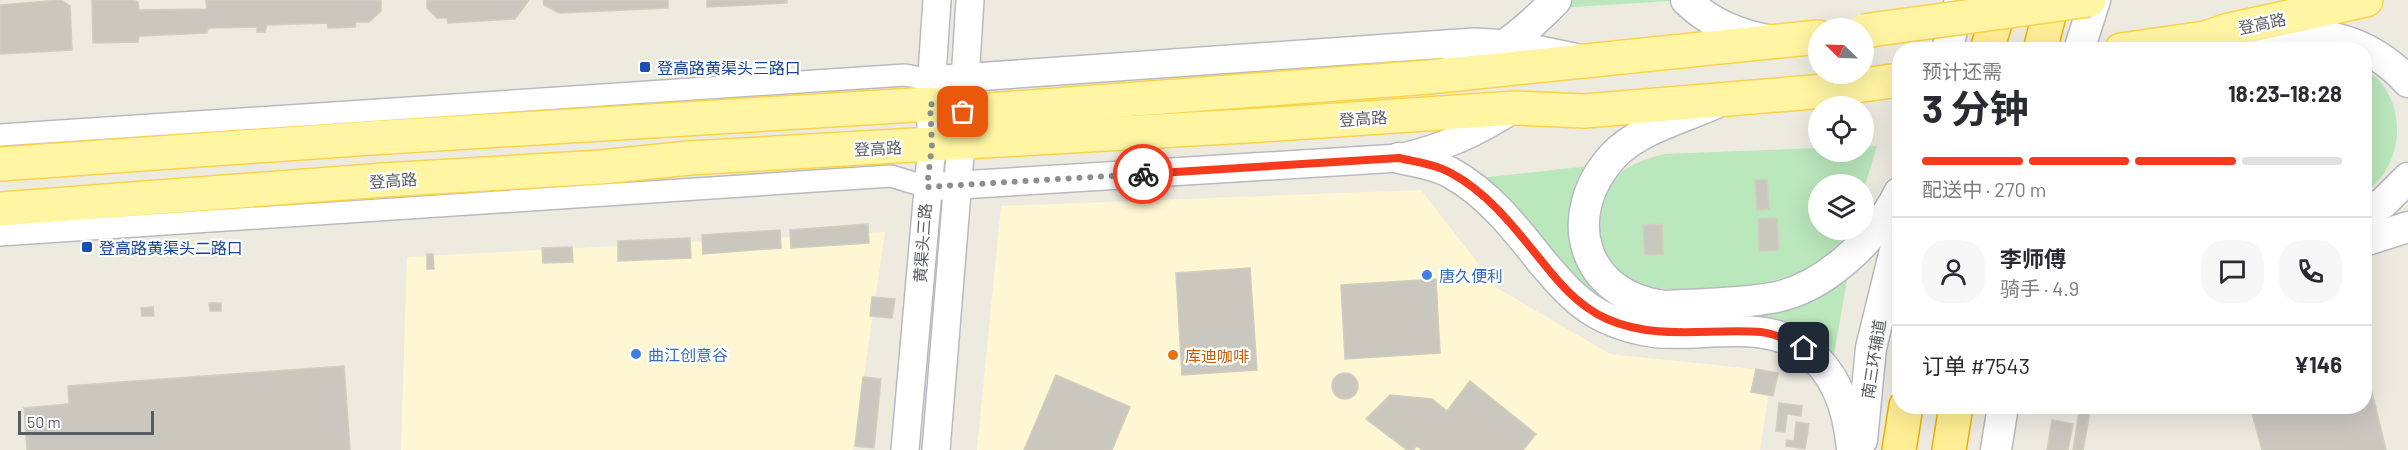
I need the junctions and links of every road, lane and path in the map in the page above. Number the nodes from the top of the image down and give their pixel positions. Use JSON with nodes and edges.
{"nodes":[{"id":1,"x":937,"y":0,"type":"edge"},
{"id":2,"x":970,"y":0,"type":"edge"},
{"id":3,"x":1556,"y":0,"type":"edge"},
{"id":4,"x":1686,"y":0,"type":"edge"},
{"id":5,"x":1960,"y":0,"type":"edge"},
{"id":6,"x":2002,"y":0,"type":"edge"},
{"id":7,"x":2054,"y":0,"type":"edge"},
{"id":8,"x":2089,"y":0,"type":"edge"},
{"id":9,"x":2095,"y":0,"type":"edge"},
{"id":10,"x":2366,"y":0,"type":"edge"},
{"id":11,"x":1874,"y":29,"type":"edge"},
{"id":12,"x":2217,"y":34,"type":"junction"},
{"id":13,"x":1808,"y":38,"type":"edge"},
{"id":14,"x":1770,"y":40,"type":"junction"},
{"id":15,"x":1949,"y":42,"type":"edge"},
{"id":16,"x":1989,"y":42,"type":"edge"},
{"id":17,"x":2042,"y":42,"type":"edge"},
{"id":18,"x":2082,"y":42,"type":"edge"},
{"id":19,"x":2169,"y":42,"type":"edge"},
{"id":20,"x":2351,"y":42,"type":"edge"},
{"id":21,"x":1506,"y":44,"type":"junction"},
{"id":22,"x":2372,"y":53,"type":"edge"},
{"id":23,"x":1593,"y":59,"type":"junction"},
{"id":24,"x":1429,"y":77,"type":"junction"},
{"id":25,"x":965,"y":78,"type":"junction"},
{"id":26,"x":1892,"y":81,"type":"edge"},
{"id":27,"x":2408,"y":82,"type":"edge"},
{"id":28,"x":930,"y":92,"type":"junction"},
{"id":29,"x":1727,"y":98,"type":"junction"},
{"id":30,"x":1515,"y":108,"type":"junction"},
{"id":31,"x":952,"y":133,"type":"junction"},
{"id":32,"x":0,"y":135,"type":"edge"},
{"id":33,"x":1399,"y":158,"type":"junction"},
{"id":34,"x":0,"y":164,"type":"edge"},
{"id":35,"x":2408,"y":178,"type":"edge"},
{"id":36,"x":957,"y":185,"type":"junction"},
{"id":37,"x":927,"y":187,"type":"junction"},
{"id":38,"x":1892,"y":207,"type":"edge"},
{"id":39,"x":0,"y":209,"type":"edge"},
{"id":40,"x":2372,"y":209,"type":"edge"},
{"id":41,"x":2408,"y":227,"type":"edge"},
{"id":42,"x":0,"y":235,"type":"edge"},
{"id":43,"x":2372,"y":238,"type":"edge"},
{"id":44,"x":1892,"y":262,"type":"edge"},
{"id":45,"x":1905,"y":414,"type":"edge"},
{"id":46,"x":1955,"y":414,"type":"edge"},
{"id":47,"x":2002,"y":414,"type":"edge"},
{"id":48,"x":905,"y":450,"type":"edge"},
{"id":49,"x":936,"y":450,"type":"edge"},
{"id":50,"x":1852,"y":450,"type":"edge"},
{"id":51,"x":1860,"y":450,"type":"edge"},
{"id":52,"x":1899,"y":450,"type":"edge"},
{"id":53,"x":1949,"y":450,"type":"edge"},
{"id":54,"x":1996,"y":450,"type":"edge"}],
"edges":[{"from":1,"to":28,"type":"street"},
{"from":2,"to":25,"type":"street","name":"黄渠头三路"},
{"from":3,"to":21,"type":"main road"},
{"from":4,"to":14,"type":"main road"},
{"from":5,"to":15,"type":"main road"},
{"from":6,"to":16,"type":"highway"},
{"from":7,"to":17,"type":"highway"},
{"from":8,"to":11,"type":"main road","bridge":true},
{"from":9,"to":18,"type":"main road"},
{"from":10,"to":12,"type":"main road","name":"登高路"},
{"from":12,"to":19,"type":"main road","name":"登高路"},
{"from":12,"to":20,"type":"main road"},
{"from":13,"to":14,"type":"main road","name":"登高路"},
{"from":14,"to":23,"type":"main road","name":"登高路"},
{"from":21,"to":23,"type":"street"},
{"from":21,"to":24,"type":"main road"},
{"from":21,"to":25,"type":"street"},
{"from":22,"to":27,"type":"main road"},
{"from":23,"to":24,"type":"main road","name":"登高路"},
{"from":24,"to":31,"type":"main road","name":"登高路"},
{"from":25,"to":28,"type":"street"},
{"from":25,"to":31,"type":"street","name":"黄渠头三路"},
{"from":26,"to":29,"type":"main road","name":"登高路"},
{"from":28,"to":31,"type":"main road","name":"登高路"},
{"from":28,"to":32,"type":"street"},
{"from":28,"to":34,"type":"main road","name":"登高路"},
{"from":29,"to":30,"type":"main road","name":"登高路"},
{"from":29,"to":38,"type":"main road"},
{"from":30,"to":31,"type":"main road","name":"登高路"},
{"from":30,"to":33,"type":"street"},
{"from":31,"to":36,"type":"street","name":"黄渠头三路"},
{"from":31,"to":37,"type":"street","name":"黄渠头三路"},
{"from":31,"to":39,"type":"main road","name":"登高路"},
{"from":33,"to":36,"type":"street"},
{"from":33,"to":50,"type":"main road"},
{"from":35,"to":40,"type":"main road"},
{"from":36,"to":37,"type":"street"},
{"from":36,"to":49,"type":"street","name":"黄渠头三路"},
{"from":37,"to":42,"type":"street"},
{"from":37,"to":48,"type":"street","name":"黄渠头三路"},
{"from":41,"to":43,"type":"main road"},
{"from":44,"to":51,"type":"main road","name":"南三环辅道"},
{"from":45,"to":52,"type":"highway"},
{"from":46,"to":53,"type":"highway"},
{"from":47,"to":54,"type":"main road"}]}
